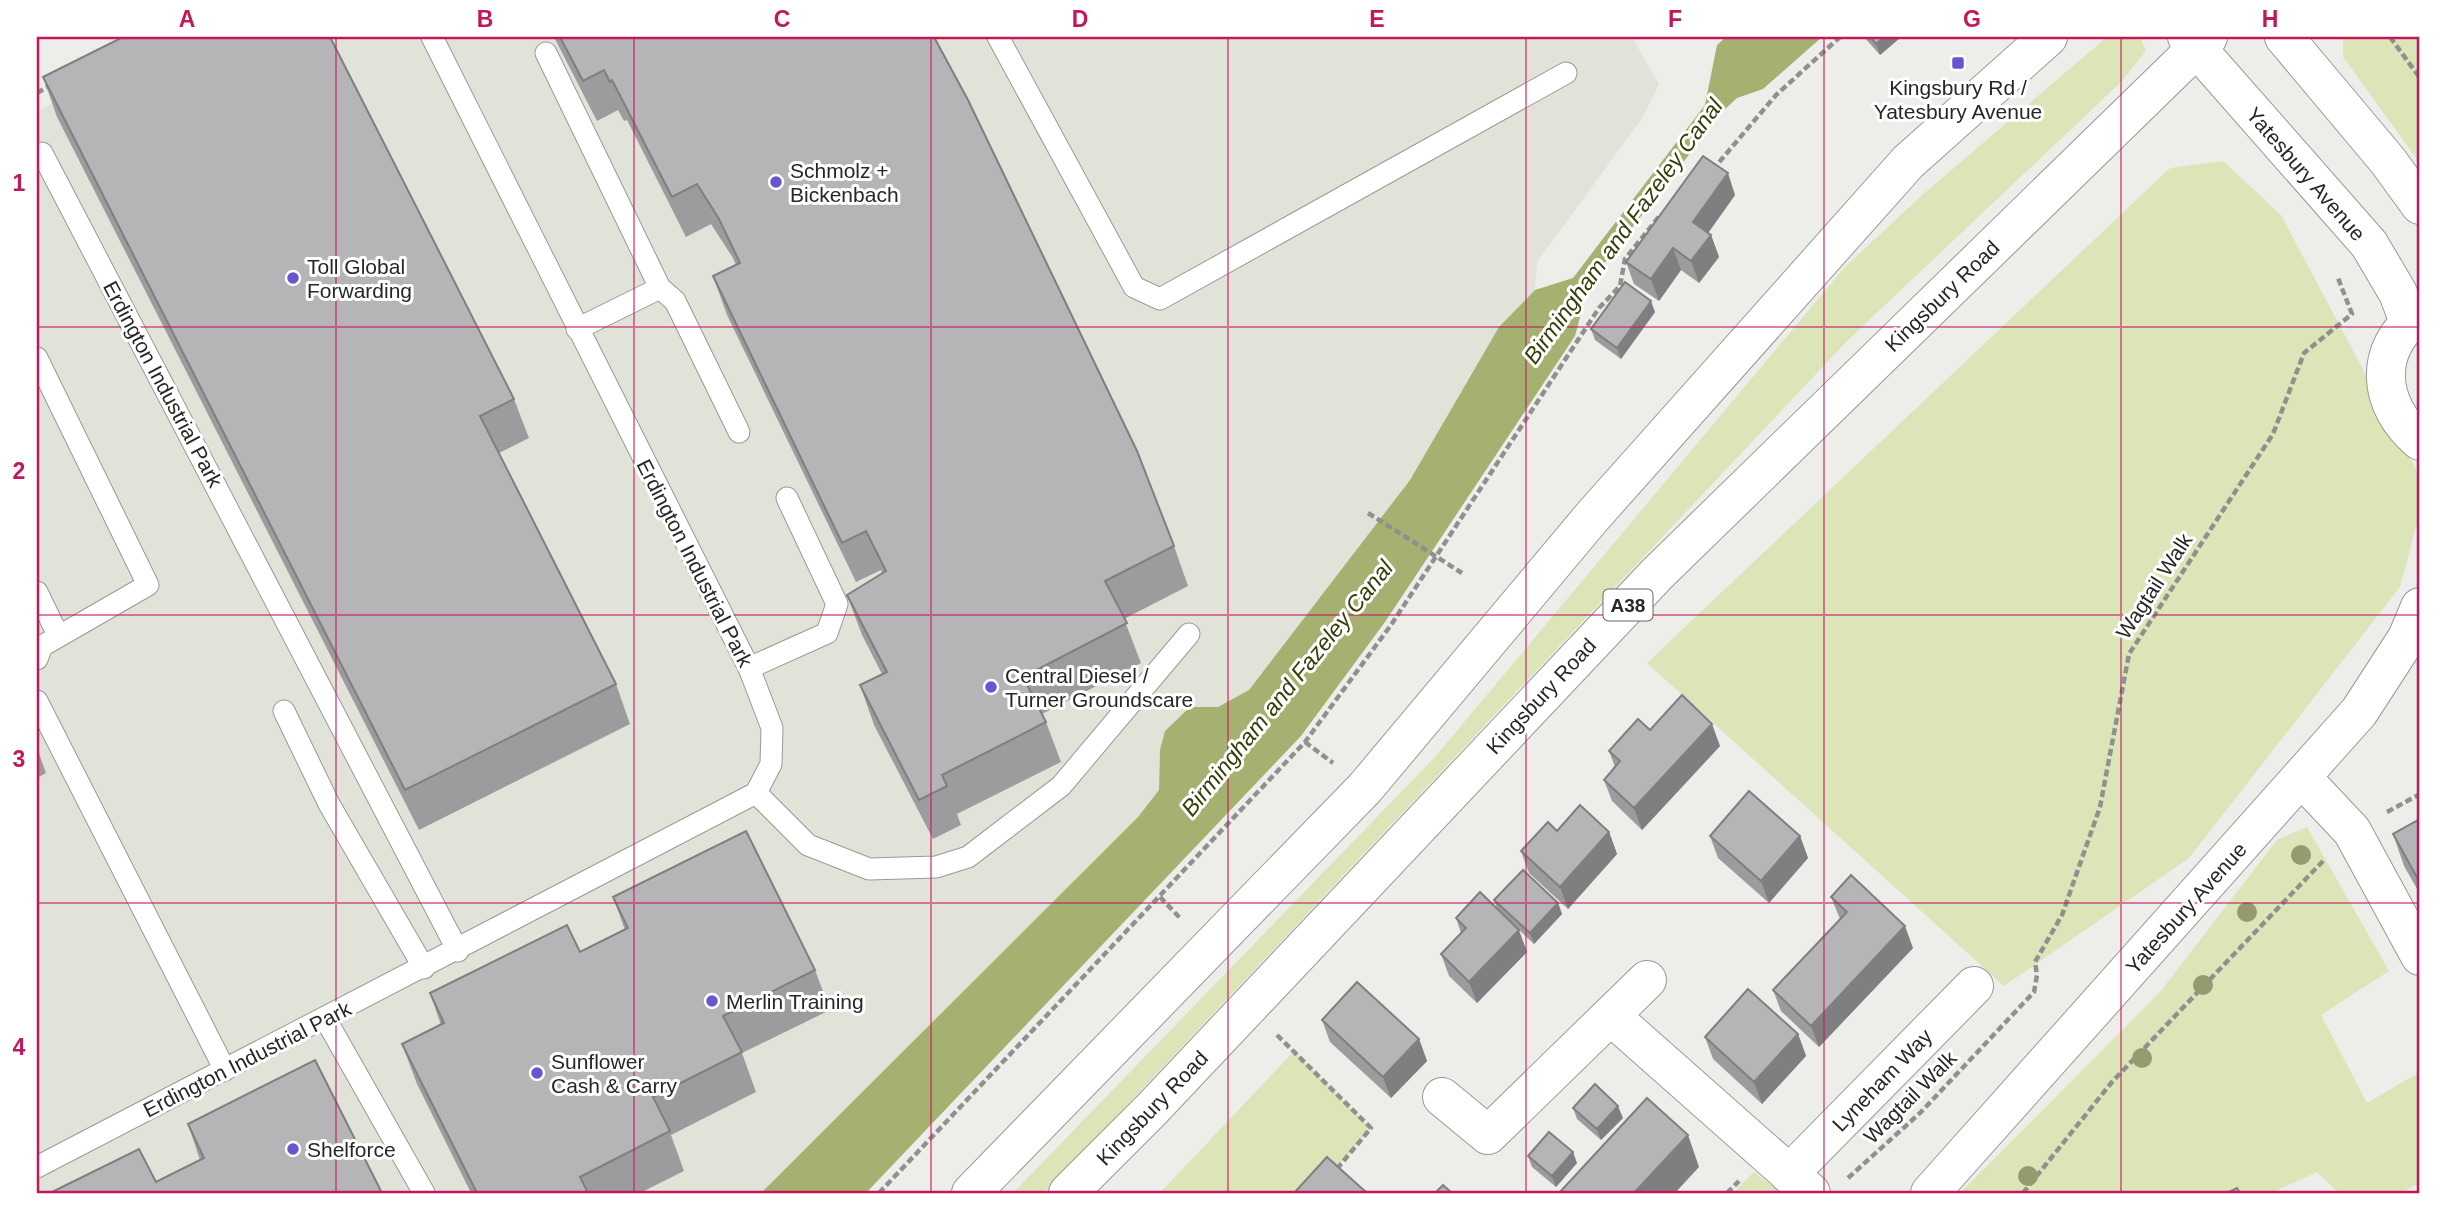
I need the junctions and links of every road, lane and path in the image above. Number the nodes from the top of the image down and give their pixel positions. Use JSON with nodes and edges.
{"nodes":[{"id":1,"x":432,"y":37,"type":"edge"},
{"id":2,"x":998,"y":37,"type":"edge"},
{"id":3,"x":1840,"y":37,"type":"edge"},
{"id":4,"x":2048,"y":37,"type":"edge"},
{"id":5,"x":2284,"y":37,"type":"edge"},
{"id":6,"x":2390,"y":37,"type":"edge"},
{"id":7,"x":2197,"y":41,"type":"edge"},
{"id":8,"x":546,"y":53,"type":"dead end"},
{"id":9,"x":1566,"y":73,"type":"dead end"},
{"id":10,"x":2420,"y":78,"type":"edge"},
{"id":11,"x":60,"y":80,"type":"edge"},
{"id":12,"x":37,"y":93,"type":"edge"},
{"id":13,"x":42,"y":153,"type":"dead end"},
{"id":14,"x":1700,"y":167,"type":"edge"},
{"id":15,"x":2420,"y":205,"type":"edge"},
{"id":16,"x":1667,"y":208,"type":"edge"},
{"id":17,"x":2368,"y":244,"type":"junction"},
{"id":18,"x":660,"y":288,"type":"junction"},
{"id":19,"x":2414,"y":318,"type":"edge"},
{"id":20,"x":577,"y":329,"type":"junction"},
{"id":21,"x":37,"y":358,"type":"edge"},
{"id":22,"x":739,"y":432,"type":"dead end"},
{"id":23,"x":2420,"y":440,"type":"edge"},
{"id":24,"x":787,"y":498,"type":"dead end"},
{"id":25,"x":1368,"y":513,"type":"dead end"},
{"id":26,"x":1462,"y":573,"type":"dead end"},
{"id":27,"x":37,"y":592,"type":"edge"},
{"id":28,"x":2420,"y":607,"type":"edge"},
{"id":29,"x":1189,"y":634,"type":"dead end"},
{"id":30,"x":58,"y":635,"type":"junction"},
{"id":31,"x":37,"y":659,"type":"edge"},
{"id":32,"x":749,"y":668,"type":"junction"},
{"id":33,"x":37,"y":701,"type":"edge"},
{"id":34,"x":284,"y":711,"type":"dead end"},
{"id":35,"x":2303,"y":779,"type":"junction"},
{"id":36,"x":756,"y":793,"type":"junction"},
{"id":37,"x":2351,"y":831,"type":"junction"},
{"id":38,"x":458,"y":951,"type":"junction"},
{"id":39,"x":2420,"y":956,"type":"edge"},
{"id":40,"x":424,"y":968,"type":"junction"},
{"id":41,"x":1647,"y":981,"type":"dead end"},
{"id":42,"x":1974,"y":986,"type":"dead end"},
{"id":43,"x":1248,"y":1007,"type":"junction"},
{"id":44,"x":1612,"y":1017,"type":"junction"},
{"id":45,"x":325,"y":1018,"type":"junction"},
{"id":46,"x":225,"y":1070,"type":"junction"},
{"id":47,"x":1442,"y":1097,"type":"dead end"},
{"id":48,"x":37,"y":1167,"type":"edge"},
{"id":49,"x":1331,"y":1175,"type":"edge"},
{"id":50,"x":1814,"y":1184,"type":"edge"},
{"id":51,"x":425,"y":1193,"type":"edge"},
{"id":52,"x":879,"y":1193,"type":"edge"},
{"id":53,"x":971,"y":1193,"type":"edge"},
{"id":54,"x":1068,"y":1193,"type":"edge"},
{"id":55,"x":1930,"y":1193,"type":"edge"},
{"id":56,"x":2023,"y":1193,"type":"edge"}],
"edges":[{"from":1,"to":20,"type":"lane","name":"Erdington Industrial Park"},
{"from":2,"to":9,"type":"lane"},
{"from":3,"to":14,"type":"path"},
{"from":4,"to":53,"type":"main road"},
{"from":5,"to":15,"type":"main road"},
{"from":6,"to":10,"type":"path"},
{"from":7,"to":17,"type":"main road","name":"Yatesbury Avenue"},
{"from":7,"to":43,"type":"main road","name":"Kingsbury Road","number":"A38"},
{"from":8,"to":18,"type":"lane"},
{"from":11,"to":12,"type":"path"},
{"from":13,"to":38,"type":"lane","name":"Erdington Industrial Park"},
{"from":16,"to":52,"type":"path"},
{"from":17,"to":19,"type":"main road","name":"Yatesbury Avenue"},
{"from":17,"to":50,"type":"path","name":"Wagtail Walk"},
{"from":18,"to":20,"type":"lane"},
{"from":18,"to":22,"type":"lane"},
{"from":19,"to":23,"type":"main road"},
{"from":20,"to":32,"type":"lane","name":"Erdington Industrial Park"},
{"from":21,"to":30,"type":"lane"},
{"from":24,"to":32,"type":"lane"},
{"from":25,"to":26,"type":"path","bridge":true},
{"from":27,"to":30,"type":"lane"},
{"from":28,"to":35,"type":"main road","name":"Yatesbury Avenue"},
{"from":29,"to":36,"type":"lane"},
{"from":30,"to":31,"type":"lane"},
{"from":32,"to":36,"type":"lane","name":"Erdington Industrial Park"},
{"from":33,"to":46,"type":"lane"},
{"from":34,"to":40,"type":"lane"},
{"from":35,"to":37,"type":"main road"},
{"from":35,"to":55,"type":"main road","name":"Yatesbury Avenue"},
{"from":36,"to":38,"type":"lane","name":"Erdington Industrial Park"},
{"from":37,"to":39,"type":"main road"},
{"from":37,"to":56,"type":"path"},
{"from":38,"to":40,"type":"lane","name":"Erdington Industrial Park"},
{"from":40,"to":45,"type":"lane","name":"Erdington Industrial Park"},
{"from":41,"to":44,"type":"main road"},
{"from":42,"to":50,"type":"main road","name":"Lyneham Way"},
{"from":43,"to":49,"type":"path"},
{"from":43,"to":54,"type":"main road","name":"Kingsbury Road","number":"A38"},
{"from":44,"to":47,"type":"main road"},
{"from":44,"to":50,"type":"main road"},
{"from":45,"to":46,"type":"lane","name":"Erdington Industrial Park"},
{"from":45,"to":51,"type":"lane"},
{"from":46,"to":48,"type":"lane","name":"Erdington Industrial Park"}]}
